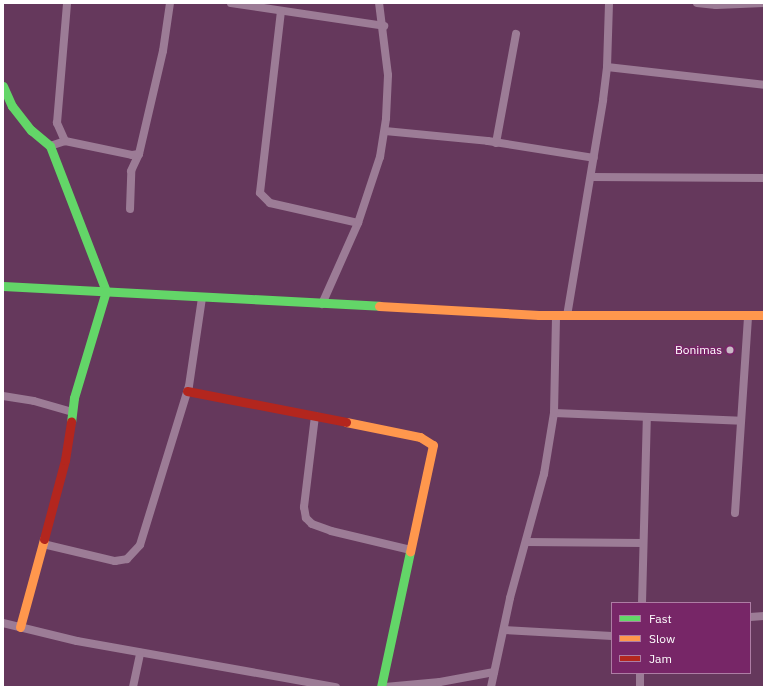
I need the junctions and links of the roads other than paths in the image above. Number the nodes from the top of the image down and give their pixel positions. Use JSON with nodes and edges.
{"nodes":[{"id":1,"x":67,"y":3,"type":"edge"},
{"id":2,"x":170,"y":3,"type":"edge"},
{"id":3,"x":231,"y":3,"type":"edge"},
{"id":4,"x":379,"y":3,"type":"edge"},
{"id":5,"x":609,"y":3,"type":"edge"},
{"id":6,"x":697,"y":3,"type":"edge"},
{"id":7,"x":764,"y":3,"type":"edge"},
{"id":8,"x":281,"y":11,"type":"junction"},
{"id":9,"x":384,"y":26,"type":"junction"},
{"id":10,"x":516,"y":34,"type":"dead end"},
{"id":11,"x":607,"y":67,"type":"junction"},
{"id":12,"x":764,"y":85,"type":"edge"},
{"id":13,"x":3,"y":86,"type":"edge"},
{"id":14,"x":385,"y":131,"type":"junction"},
{"id":15,"x":65,"y":141,"type":"junction"},
{"id":16,"x":496,"y":143,"type":"junction"},
{"id":17,"x":50,"y":146,"type":"junction"},
{"id":18,"x":139,"y":154,"type":"junction"},
{"id":19,"x":594,"y":158,"type":"junction"},
{"id":20,"x":591,"y":177,"type":"junction"},
{"id":21,"x":764,"y":178,"type":"edge"},
{"id":22,"x":130,"y":209,"type":"dead end"},
{"id":23,"x":358,"y":223,"type":"junction"},
{"id":24,"x":3,"y":286,"type":"edge"},
{"id":25,"x":106,"y":291,"type":"junction"},
{"id":26,"x":202,"y":298,"type":"junction"},
{"id":27,"x":322,"y":304,"type":"junction"},
{"id":28,"x":764,"y":314,"type":"edge"},
{"id":29,"x":556,"y":316,"type":"junction"},
{"id":30,"x":567,"y":316,"type":"junction"},
{"id":31,"x":748,"y":316,"type":"junction"},
{"id":32,"x":187,"y":391,"type":"junction"},
{"id":33,"x":3,"y":396,"type":"edge"},
{"id":34,"x":72,"y":412,"type":"junction"},
{"id":35,"x":554,"y":414,"type":"junction"},
{"id":36,"x":315,"y":416,"type":"junction"},
{"id":37,"x":646,"y":417,"type":"junction"},
{"id":38,"x":741,"y":421,"type":"junction"},
{"id":39,"x":735,"y":513,"type":"dead end"},
{"id":40,"x":526,"y":542,"type":"junction"},
{"id":41,"x":643,"y":543,"type":"junction"},
{"id":42,"x":43,"y":544,"type":"junction"},
{"id":43,"x":411,"y":550,"type":"junction"},
{"id":44,"x":642,"y":602,"type":"edge"},
{"id":45,"x":764,"y":616,"type":"edge"},
{"id":46,"x":751,"y":617,"type":"edge"},
{"id":47,"x":3,"y":623,"type":"edge"},
{"id":48,"x":20,"y":627,"type":"junction"},
{"id":49,"x":504,"y":630,"type":"junction"},
{"id":50,"x":611,"y":636,"type":"edge"},
{"id":51,"x":140,"y":653,"type":"junction"},
{"id":52,"x":494,"y":672,"type":"junction"},
{"id":53,"x":640,"y":674,"type":"edge"},
{"id":54,"x":319,"y":686,"type":"edge"},
{"id":55,"x":133,"y":687,"type":"edge"},
{"id":56,"x":336,"y":687,"type":"edge"},
{"id":57,"x":380,"y":687,"type":"edge"},
{"id":58,"x":385,"y":687,"type":"edge"},
{"id":59,"x":491,"y":687,"type":"edge"},
{"id":60,"x":640,"y":687,"type":"edge"}],
"edges":[{"from":1,"to":15,"type":"street"},
{"from":2,"to":18,"type":"street"},
{"from":3,"to":8,"type":"street"},
{"from":4,"to":9,"type":"street"},
{"from":5,"to":11,"type":"street"},
{"from":6,"to":7,"type":"street"},
{"from":8,"to":9,"type":"street"},
{"from":8,"to":23,"type":"street"},
{"from":9,"to":14,"type":"street"},
{"from":10,"to":16,"type":"street"},
{"from":11,"to":12,"type":"street"},
{"from":11,"to":19,"type":"street"},
{"from":13,"to":17,"type":"street"},
{"from":14,"to":16,"type":"street"},
{"from":14,"to":23,"type":"street"},
{"from":15,"to":17,"type":"street"},
{"from":15,"to":18,"type":"street"},
{"from":16,"to":19,"type":"street"},
{"from":17,"to":25,"type":"street"},
{"from":18,"to":22,"type":"street"},
{"from":19,"to":20,"type":"street"},
{"from":20,"to":21,"type":"street"},
{"from":20,"to":30,"type":"street"},
{"from":23,"to":27,"type":"street"},
{"from":24,"to":25,"type":"street"},
{"from":25,"to":26,"type":"street"},
{"from":25,"to":34,"type":"street"},
{"from":26,"to":27,"type":"street"},
{"from":26,"to":32,"type":"street"},
{"from":27,"to":29,"type":"street"},
{"from":28,"to":31,"type":"street"},
{"from":29,"to":30,"type":"street"},
{"from":29,"to":35,"type":"street"},
{"from":30,"to":31,"type":"street"},
{"from":31,"to":38,"type":"street"},
{"from":32,"to":36,"type":"street"},
{"from":32,"to":42,"type":"street"},
{"from":33,"to":34,"type":"street"},
{"from":34,"to":42,"type":"street"},
{"from":35,"to":37,"type":"street"},
{"from":35,"to":40,"type":"street"},
{"from":36,"to":43,"type":"street"},
{"from":36,"to":43,"type":"street"},
{"from":37,"to":38,"type":"street"},
{"from":37,"to":41,"type":"street"},
{"from":38,"to":39,"type":"street"},
{"from":40,"to":41,"type":"street"},
{"from":40,"to":49,"type":"street"},
{"from":41,"to":44,"type":"street"},
{"from":42,"to":48,"type":"street"},
{"from":43,"to":57,"type":"street"},
{"from":45,"to":46,"type":"street"},
{"from":47,"to":48,"type":"street"},
{"from":48,"to":51,"type":"street"},
{"from":49,"to":50,"type":"street"},
{"from":49,"to":52,"type":"street"},
{"from":51,"to":54,"type":"street"},
{"from":51,"to":55,"type":"street"},
{"from":52,"to":58,"type":"street"},
{"from":52,"to":59,"type":"street"},
{"from":53,"to":60,"type":"street"},
{"from":54,"to":56,"type":"street"}]}
